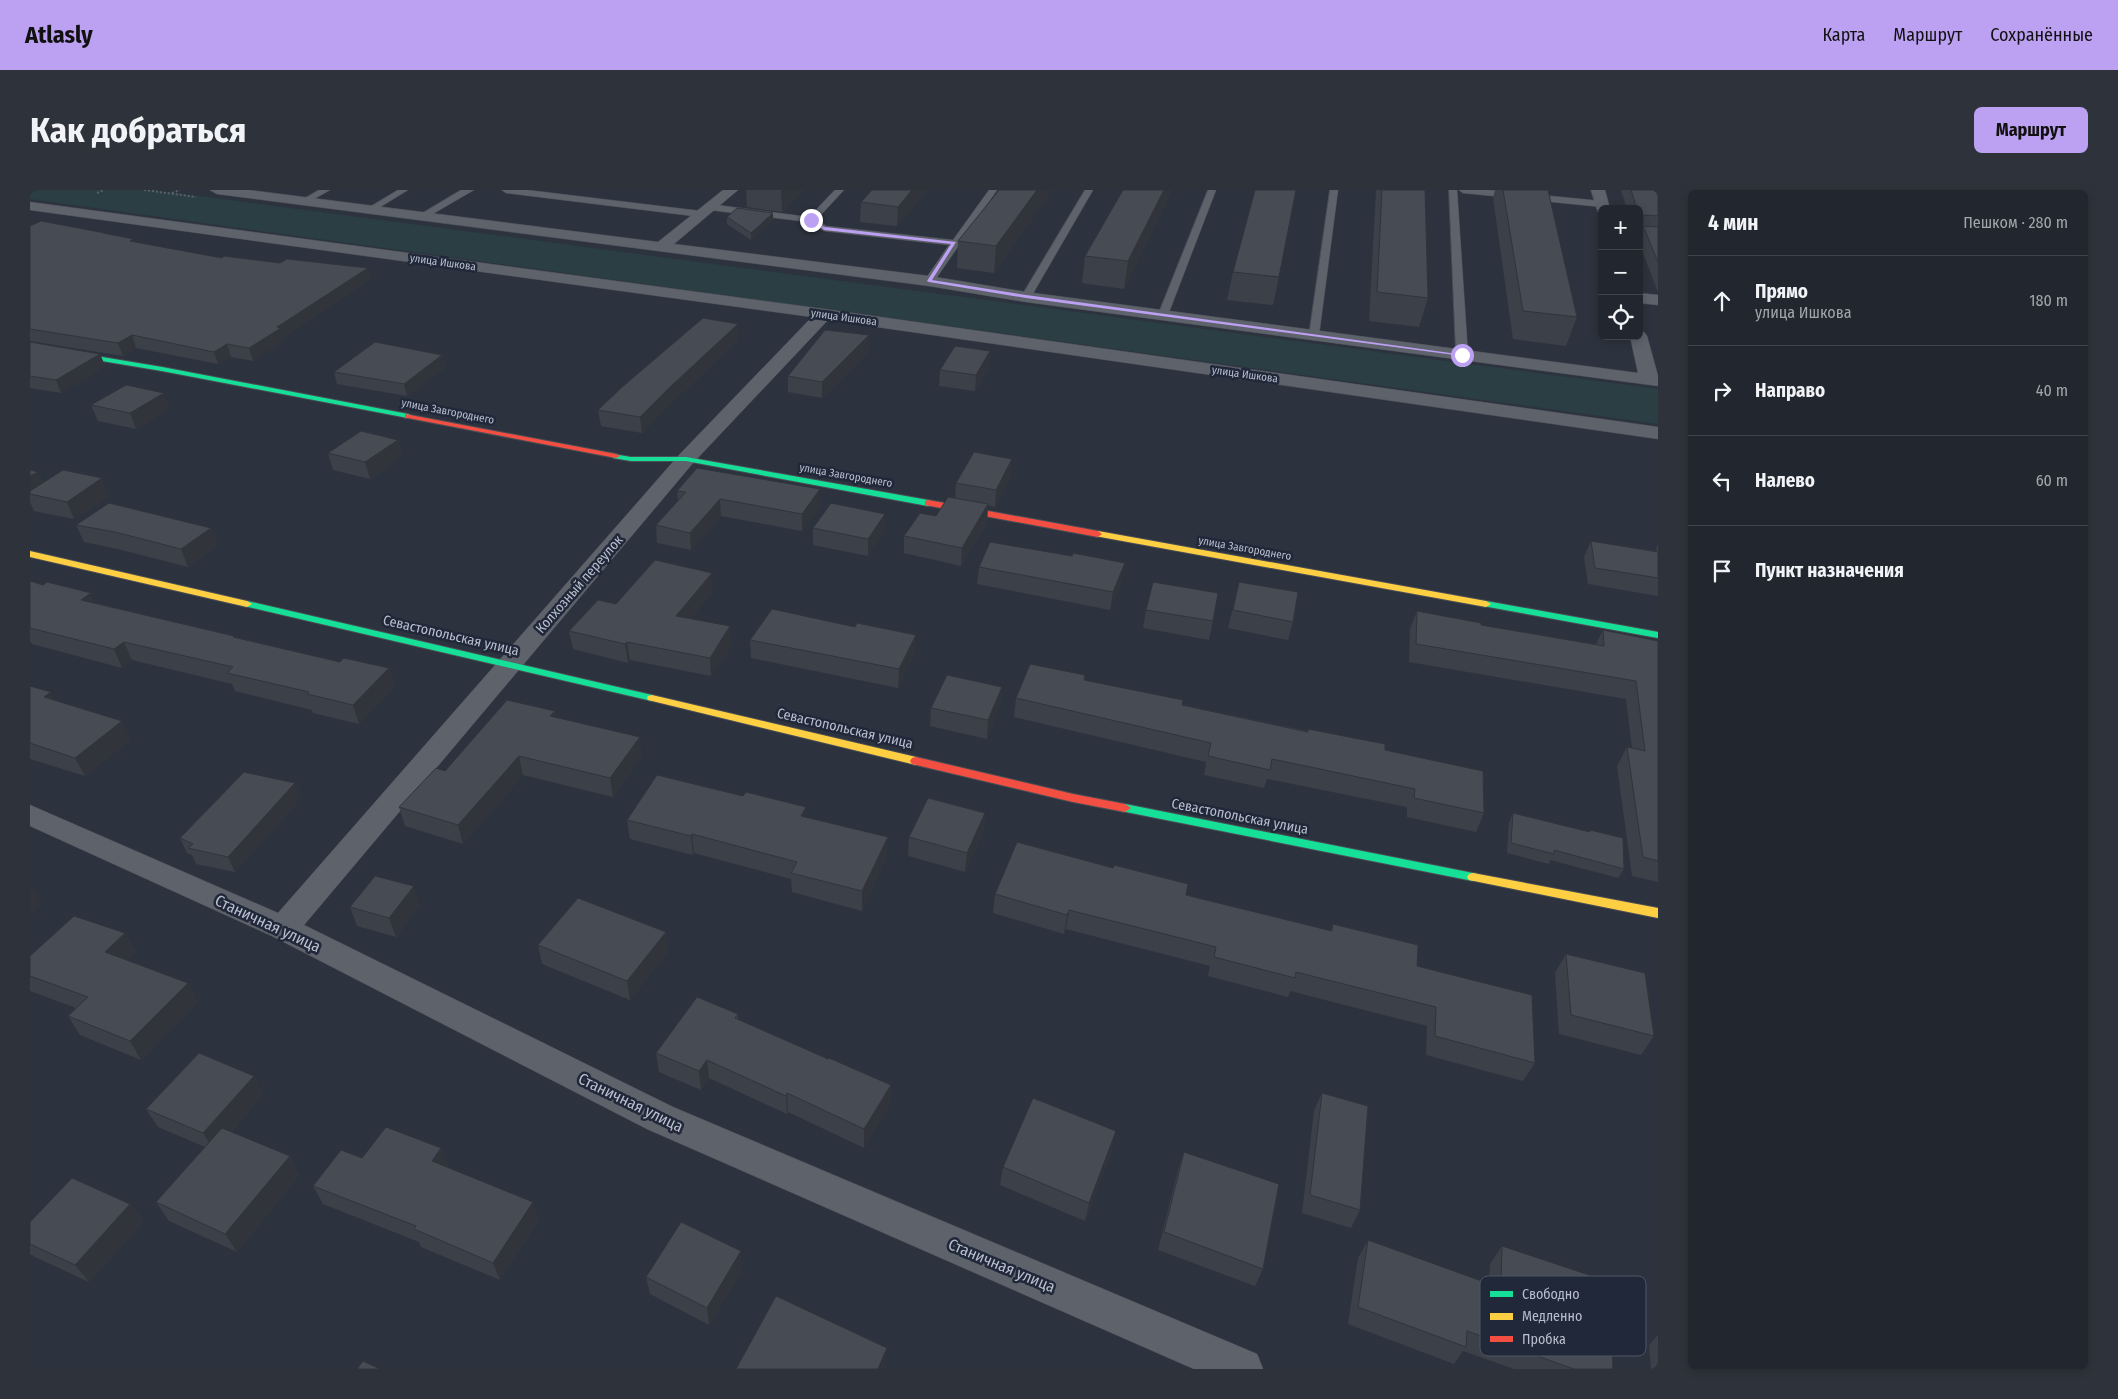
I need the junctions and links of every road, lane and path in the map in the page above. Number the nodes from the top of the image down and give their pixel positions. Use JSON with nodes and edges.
{"nodes":[{"id":1,"x":180,"y":190,"type":"edge"},
{"id":2,"x":217,"y":190,"type":"edge"},
{"id":3,"x":326,"y":190,"type":"edge"},
{"id":4,"x":404,"y":190,"type":"edge"},
{"id":5,"x":470,"y":190,"type":"edge"},
{"id":6,"x":506,"y":190,"type":"edge"},
{"id":7,"x":731,"y":190,"type":"edge"},
{"id":8,"x":840,"y":190,"type":"edge"},
{"id":9,"x":993,"y":190,"type":"edge"},
{"id":10,"x":1088,"y":190,"type":"edge"},
{"id":11,"x":1212,"y":190,"type":"edge"},
{"id":12,"x":1334,"y":190,"type":"edge"},
{"id":13,"x":1453,"y":190,"type":"edge"},
{"id":14,"x":1463,"y":190,"type":"edge"},
{"id":15,"x":1598,"y":190,"type":"edge"},
{"id":16,"x":251,"y":192,"type":"edge"},
{"id":17,"x":550,"y":192,"type":"edge"},
{"id":18,"x":172,"y":194,"type":"dead end"},
{"id":19,"x":607,"y":194,"type":"dead end"},
{"id":20,"x":304,"y":201,"type":"junction"},
{"id":21,"x":596,"y":201,"type":"junction"},
{"id":22,"x":1602,"y":205,"type":"edge"},
{"id":23,"x":1598,"y":207,"type":"edge"},
{"id":24,"x":35,"y":210,"type":"edge"},
{"id":25,"x":369,"y":210,"type":"junction"},
{"id":26,"x":705,"y":211,"type":"junction"},
{"id":27,"x":421,"y":217,"type":"junction"},
{"id":28,"x":811,"y":220,"type":"junction"},
{"id":29,"x":954,"y":243,"type":"junction"},
{"id":30,"x":661,"y":247,"type":"junction"},
{"id":31,"x":929,"y":281,"type":"junction"},
{"id":32,"x":1026,"y":297,"type":"junction"},
{"id":33,"x":1643,"y":298,"type":"edge"},
{"id":34,"x":1658,"y":300,"type":"edge"},
{"id":35,"x":824,"y":314,"type":"junction"},
{"id":36,"x":1163,"y":315,"type":"junction"},
{"id":37,"x":1314,"y":335,"type":"junction"},
{"id":38,"x":1639,"y":340,"type":"edge"},
{"id":39,"x":30,"y":347,"type":"edge"},
{"id":40,"x":1462,"y":355,"type":"junction"},
{"id":41,"x":1654,"y":380,"type":"edge"},
{"id":42,"x":1658,"y":433,"type":"edge"},
{"id":43,"x":686,"y":459,"type":"junction"},
{"id":44,"x":30,"y":554,"type":"edge"},
{"id":45,"x":1658,"y":635,"type":"edge"},
{"id":46,"x":509,"y":664,"type":"junction"},
{"id":47,"x":30,"y":815,"type":"edge"},
{"id":48,"x":1658,"y":913,"type":"edge"},
{"id":49,"x":283,"y":928,"type":"junction"},
{"id":50,"x":1242,"y":1369,"type":"edge"}],
"edges":[{"from":1,"to":18,"type":"path"},
{"from":2,"to":16,"type":"street"},
{"from":3,"to":20,"type":"lane"},
{"from":4,"to":25,"type":"lane"},
{"from":5,"to":27,"type":"lane"},
{"from":6,"to":17,"type":"lane"},
{"from":7,"to":26,"type":"street"},
{"from":8,"to":28,"type":"lane"},
{"from":9,"to":29,"type":"lane"},
{"from":10,"to":32,"type":"lane"},
{"from":11,"to":36,"type":"lane"},
{"from":12,"to":37,"type":"lane"},
{"from":13,"to":40,"type":"lane"},
{"from":14,"to":23,"type":"lane"},
{"from":15,"to":22,"type":"street"},
{"from":16,"to":20,"type":"street"},
{"from":17,"to":21,"type":"lane"},
{"from":19,"to":21,"type":"lane"},
{"from":20,"to":25,"type":"street"},
{"from":21,"to":26,"type":"lane"},
{"from":24,"to":35,"type":"street","name":"улица Ишкова"},
{"from":25,"to":27,"type":"street"},
{"from":26,"to":28,"type":"lane"},
{"from":26,"to":30,"type":"street"},
{"from":27,"to":30,"type":"street"},
{"from":28,"to":29,"type":"lane"},
{"from":29,"to":31,"type":"lane"},
{"from":30,"to":31,"type":"street"},
{"from":31,"to":32,"type":"street"},
{"from":32,"to":36,"type":"street"},
{"from":33,"to":34,"type":"street"},
{"from":35,"to":42,"type":"street","name":"улица Ишкова"},
{"from":35,"to":43,"type":"street","name":"Колхозный переулок"},
{"from":36,"to":37,"type":"street"},
{"from":37,"to":40,"type":"street"},
{"from":38,"to":41,"type":"street"},
{"from":39,"to":43,"type":"street","name":"улица Завгороднего"},
{"from":40,"to":41,"type":"street"},
{"from":43,"to":45,"type":"street","name":"улица Завгороднего"},
{"from":43,"to":46,"type":"street","name":"Колхозный переулок"},
{"from":44,"to":46,"type":"street","name":"Севастопольская улица"},
{"from":46,"to":48,"type":"street","name":"Севастопольская улица"},
{"from":46,"to":49,"type":"street","name":"Колхозный переулок"},
{"from":47,"to":49,"type":"street","name":"Станичная улица"},
{"from":49,"to":50,"type":"street","name":"Станичная улица"}]}
